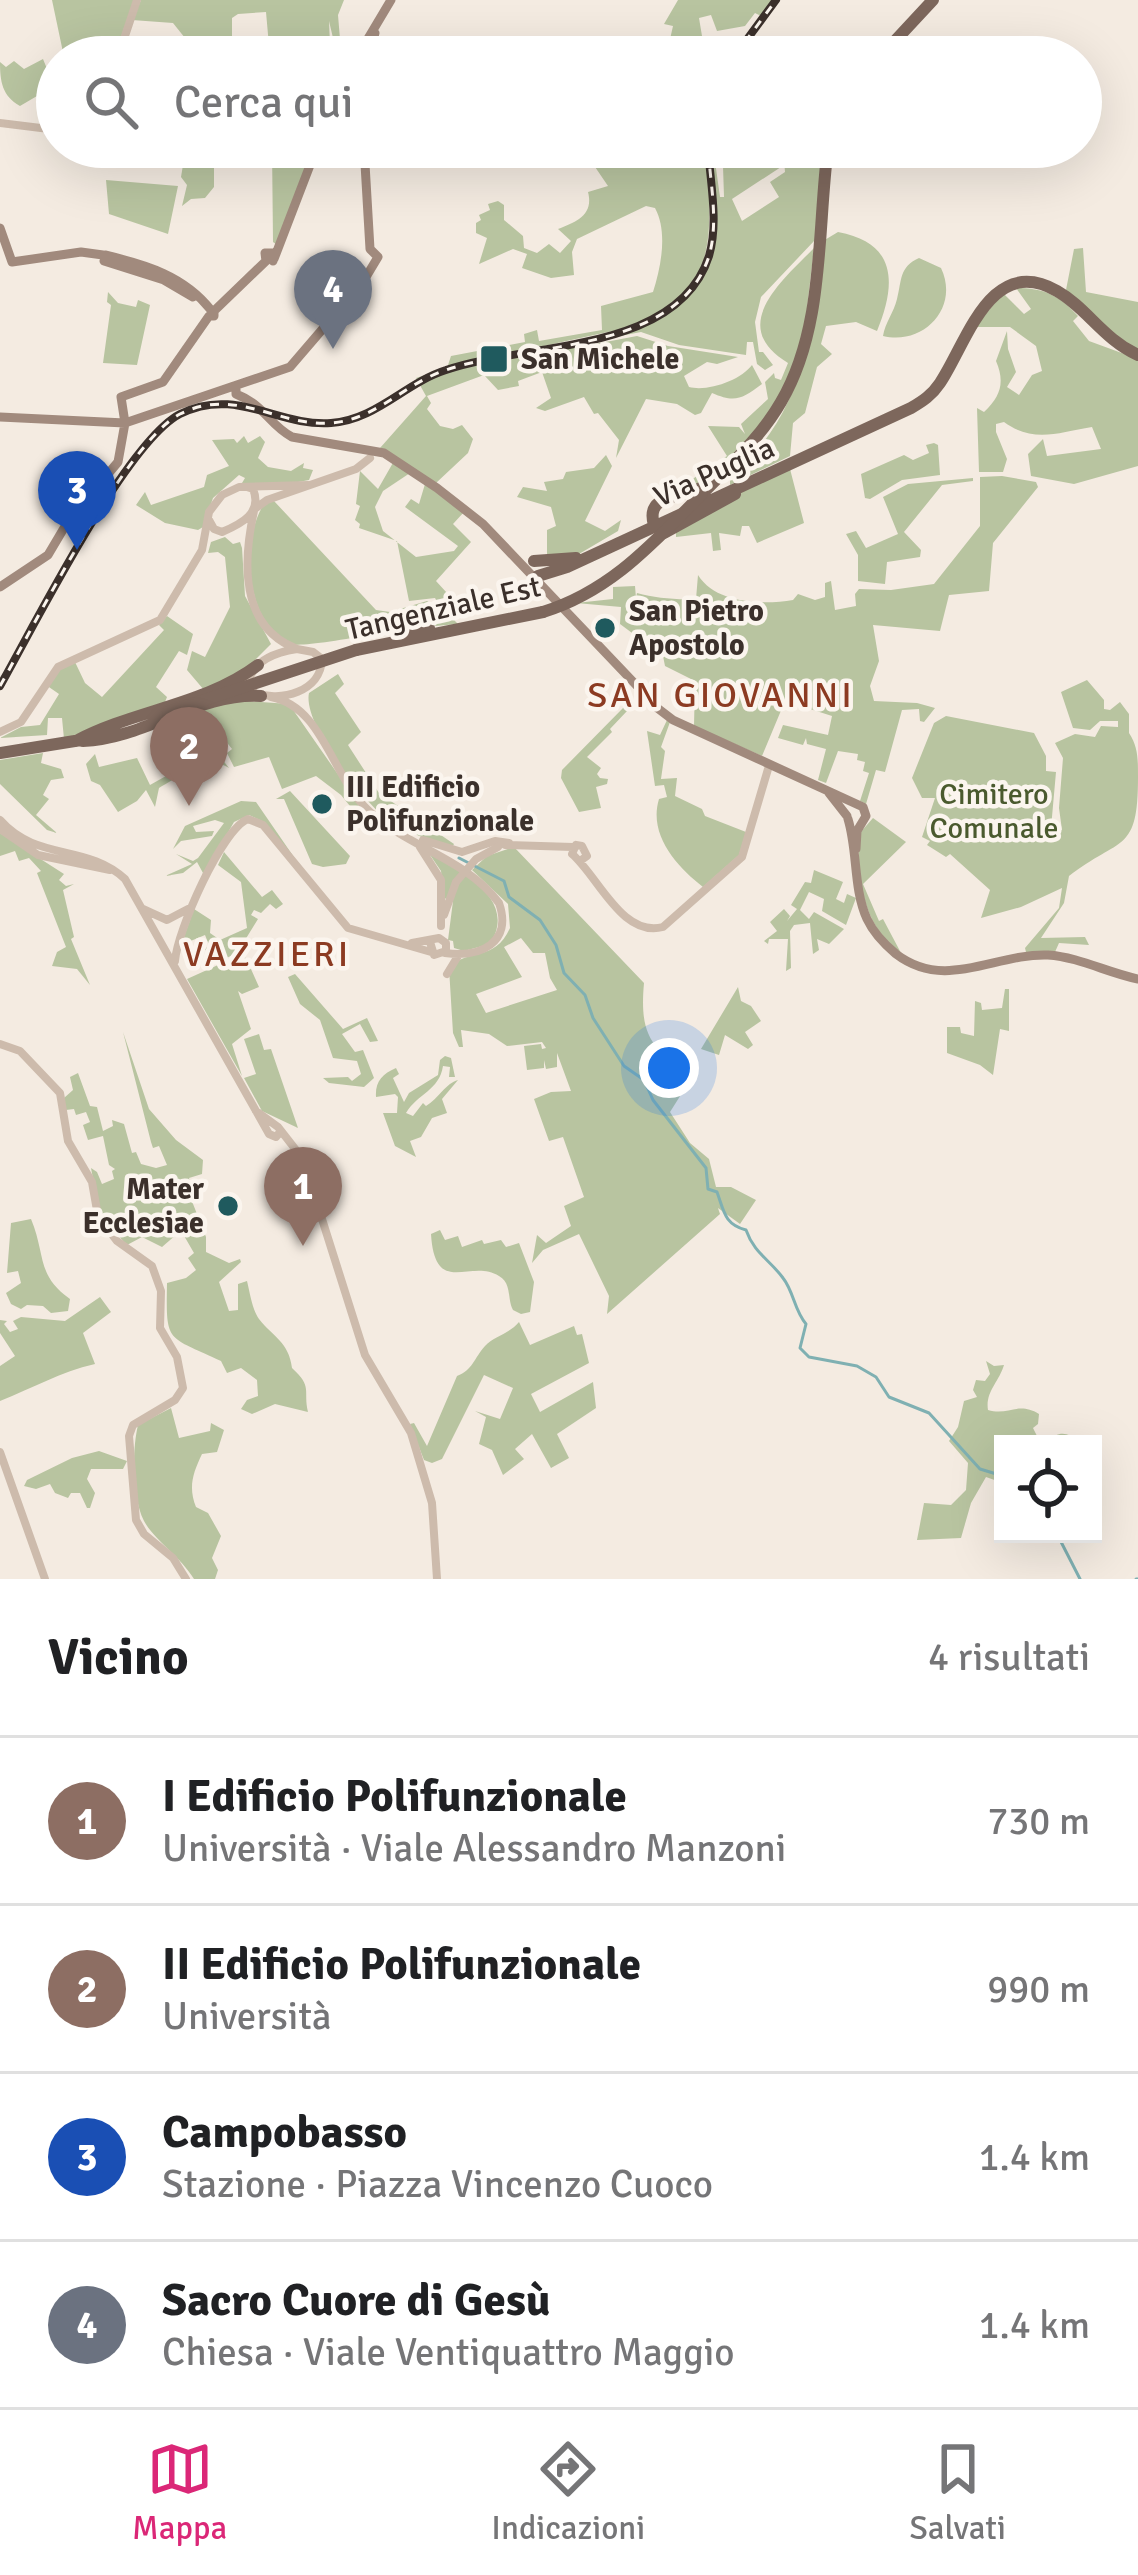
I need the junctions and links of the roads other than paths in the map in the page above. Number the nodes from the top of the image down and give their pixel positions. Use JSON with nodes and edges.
{"nodes":[{"id":1,"x":137,"y":0,"type":"edge"},
{"id":2,"x":391,"y":0,"type":"edge"},
{"id":3,"x":933,"y":0,"type":"edge"},
{"id":4,"x":377,"y":22,"type":"junction"},
{"id":5,"x":125,"y":36,"type":"edge"},
{"id":6,"x":369,"y":36,"type":"edge"},
{"id":7,"x":374,"y":36,"type":"edge"},
{"id":8,"x":900,"y":36,"type":"edge"},
{"id":9,"x":0,"y":123,"type":"edge"},
{"id":10,"x":36,"y":127,"type":"edge"},
{"id":11,"x":309,"y":168,"type":"edge"},
{"id":12,"x":365,"y":168,"type":"edge"},
{"id":13,"x":826,"y":168,"type":"edge"},
{"id":14,"x":0,"y":228,"type":"edge"},
{"id":15,"x":211,"y":313,"type":"junction"},
{"id":16,"x":1138,"y":356,"type":"edge"},
{"id":17,"x":236,"y":386,"type":"junction"},
{"id":18,"x":199,"y":400,"type":"junction"},
{"id":19,"x":251,"y":400,"type":"junction"},
{"id":20,"x":778,"y":407,"type":"junction"},
{"id":21,"x":0,"y":417,"type":"edge"},
{"id":22,"x":125,"y":423,"type":"junction"},
{"id":23,"x":371,"y":453,"type":"junction"},
{"id":24,"x":730,"y":465,"type":"junction"},
{"id":25,"x":752,"y":482,"type":"junction"},
{"id":26,"x":308,"y":485,"type":"junction"},
{"id":27,"x":246,"y":487,"type":"junction"},
{"id":28,"x":729,"y":490,"type":"junction"},
{"id":29,"x":667,"y":498,"type":"junction"},
{"id":30,"x":255,"y":510,"type":"junction"},
{"id":31,"x":208,"y":518,"type":"junction"},
{"id":32,"x":658,"y":530,"type":"junction"},
{"id":33,"x":223,"y":532,"type":"junction"},
{"id":34,"x":202,"y":550,"type":"junction"},
{"id":35,"x":594,"y":554,"type":"junction"},
{"id":36,"x":248,"y":562,"type":"junction"},
{"id":37,"x":537,"y":575,"type":"junction"},
{"id":38,"x":0,"y":587,"type":"edge"},
{"id":39,"x":523,"y":616,"type":"junction"},
{"id":40,"x":466,"y":627,"type":"junction"},
{"id":41,"x":395,"y":631,"type":"dead end"},
{"id":42,"x":272,"y":633,"type":"junction"},
{"id":43,"x":409,"y":647,"type":"dead end"},
{"id":44,"x":297,"y":649,"type":"junction"},
{"id":45,"x":262,"y":662,"type":"junction"},
{"id":46,"x":308,"y":686,"type":"junction"},
{"id":47,"x":266,"y":697,"type":"junction"},
{"id":48,"x":169,"y":711,"type":"junction"},
{"id":49,"x":308,"y":721,"type":"junction"},
{"id":50,"x":0,"y":732,"type":"edge"},
{"id":51,"x":0,"y":753,"type":"edge"},
{"id":52,"x":766,"y":766,"type":"junction"},
{"id":53,"x":840,"y":800,"type":"junction"},
{"id":54,"x":860,"y":805,"type":"junction"},
{"id":55,"x":848,"y":818,"type":"junction"},
{"id":56,"x":864,"y":821,"type":"junction"},
{"id":57,"x":0,"y":824,"type":"edge"},
{"id":58,"x":410,"y":838,"type":"junction"},
{"id":59,"x":496,"y":844,"type":"junction"},
{"id":60,"x":856,"y":849,"type":"junction"},
{"id":61,"x":445,"y":911,"type":"junction"},
{"id":62,"x":145,"y":912,"type":"junction"},
{"id":63,"x":187,"y":913,"type":"junction"},
{"id":64,"x":441,"y":926,"type":"junction"},
{"id":65,"x":439,"y":946,"type":"junction"},
{"id":66,"x":463,"y":955,"type":"junction"},
{"id":67,"x":175,"y":964,"type":"junction"},
{"id":68,"x":447,"y":974,"type":"dead end"},
{"id":69,"x":1138,"y":979,"type":"edge"},
{"id":70,"x":0,"y":1044,"type":"edge"},
{"id":71,"x":0,"y":1452,"type":"edge"},
{"id":72,"x":45,"y":1579,"type":"edge"},
{"id":73,"x":186,"y":1579,"type":"edge"},
{"id":74,"x":437,"y":1579,"type":"edge"}],
"edges":[{"from":1,"to":5,"type":"street"},
{"from":2,"to":4,"type":"main road"},
{"from":3,"to":8,"type":"main road"},
{"from":4,"to":6,"type":"main road"},
{"from":4,"to":7,"type":"main road"},
{"from":9,"to":10,"type":"street"},
{"from":11,"to":15,"type":"main road"},
{"from":12,"to":17,"type":"main road"},
{"from":13,"to":20,"type":"main road","name":"Tangenziale Est"},
{"from":14,"to":15,"type":"main road"},
{"from":15,"to":22,"type":"main road"},
{"from":16,"to":25,"type":"main road","name":"Via Puglia"},
{"from":17,"to":18,"type":"main road"},
{"from":17,"to":19,"type":"main road"},
{"from":18,"to":19,"type":"main road"},
{"from":18,"to":22,"type":"main road"},
{"from":19,"to":23,"type":"main road"},
{"from":20,"to":24,"type":"main road","name":"Tangenziale Est"},
{"from":20,"to":28,"type":"main road"},
{"from":21,"to":22,"type":"main road"},
{"from":22,"to":38,"type":"main road"},
{"from":23,"to":26,"type":"street"},
{"from":23,"to":37,"type":"main road"},
{"from":24,"to":29,"type":"main road"},
{"from":24,"to":32,"type":"main road","name":"Tangenziale Est","bridge":true},
{"from":25,"to":28,"type":"main road","name":"Via Puglia"},
{"from":25,"to":32,"type":"main road","bridge":true},
{"from":26,"to":27,"type":"street"},
{"from":26,"to":30,"type":"street"},
{"from":27,"to":30,"type":"street"},
{"from":27,"to":31,"type":"street"},
{"from":28,"to":32,"type":"main road","name":"Via Puglia"},
{"from":29,"to":32,"type":"main road"},
{"from":29,"to":32,"type":"main road","bridge":true},
{"from":30,"to":33,"type":"street"},
{"from":30,"to":36,"type":"street"},
{"from":31,"to":33,"type":"street"},
{"from":31,"to":34,"type":"street"},
{"from":32,"to":35,"type":"main road","name":"Via Puglia"},
{"from":32,"to":39,"type":"main road","name":"Tangenziale Est","bridge":true},
{"from":33,"to":34,"type":"street"},
{"from":33,"to":36,"type":"street"},
{"from":34,"to":50,"type":"street"},
{"from":35,"to":37,"type":"main road","name":"Via Puglia"},
{"from":35,"to":37,"type":"main road"},
{"from":36,"to":42,"type":"street"},
{"from":37,"to":52,"type":"main road"},
{"from":39,"to":40,"type":"main road","name":"Tangenziale Est"},
{"from":39,"to":43,"type":"main road"},
{"from":40,"to":41,"type":"main road"},
{"from":40,"to":48,"type":"main road","name":"Tangenziale Est","bridge":true},
{"from":42,"to":44,"type":"street"},
{"from":42,"to":45,"type":"street"},
{"from":44,"to":45,"type":"street"},
{"from":44,"to":46,"type":"street"},
{"from":45,"to":47,"type":"street"},
{"from":45,"to":48,"type":"main road","bridge":true},
{"from":46,"to":47,"type":"street"},
{"from":46,"to":49,"type":"street"},
{"from":47,"to":48,"type":"main road","bridge":true},
{"from":47,"to":49,"type":"street"},
{"from":48,"to":51,"type":"main road","name":"Tangenziale Est"},
{"from":49,"to":58,"type":"street"},
{"from":52,"to":53,"type":"main road"},
{"from":52,"to":59,"type":"street"},
{"from":53,"to":54,"type":"main road"},
{"from":53,"to":55,"type":"main road"},
{"from":54,"to":55,"type":"main road"},
{"from":54,"to":56,"type":"main road"},
{"from":55,"to":56,"type":"main road"},
{"from":55,"to":60,"type":"main road"},
{"from":56,"to":60,"type":"main road"},
{"from":57,"to":62,"type":"street"},
{"from":58,"to":59,"type":"street","bridge":true},
{"from":58,"to":64,"type":"street"},
{"from":58,"to":66,"type":"street"},
{"from":59,"to":61,"type":"street","bridge":true},
{"from":60,"to":69,"type":"main road"},
{"from":61,"to":64,"type":"street"},
{"from":61,"to":65,"type":"street"},
{"from":62,"to":63,"type":"street"},
{"from":62,"to":67,"type":"street"},
{"from":63,"to":65,"type":"street"},
{"from":63,"to":67,"type":"street"},
{"from":64,"to":65,"type":"street"},
{"from":65,"to":66,"type":"street"},
{"from":66,"to":68,"type":"street"},
{"from":67,"to":74,"type":"street"},
{"from":70,"to":73,"type":"street"},
{"from":71,"to":72,"type":"street"}]}
